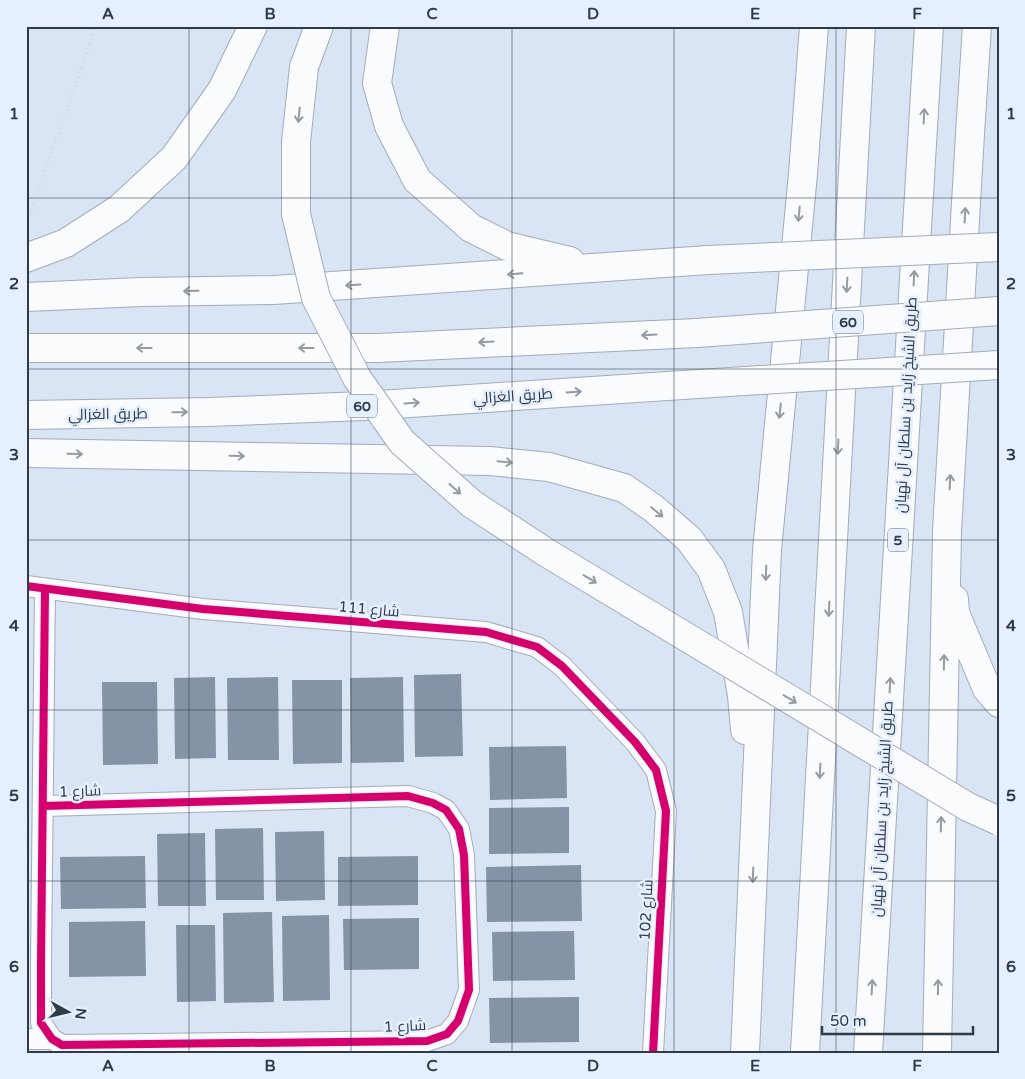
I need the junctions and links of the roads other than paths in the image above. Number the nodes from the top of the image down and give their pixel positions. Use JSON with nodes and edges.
{"nodes":[{"id":1,"x":253,"y":26,"type":"edge"},
{"id":2,"x":319,"y":26,"type":"edge"},
{"id":3,"x":385,"y":26,"type":"edge"},
{"id":4,"x":795,"y":26,"type":"edge"},
{"id":5,"x":814,"y":26,"type":"edge"},
{"id":6,"x":851,"y":26,"type":"edge"},
{"id":7,"x":862,"y":26,"type":"edge"},
{"id":8,"x":929,"y":26,"type":"edge"},
{"id":9,"x":977,"y":26,"type":"edge"},
{"id":10,"x":990,"y":26,"type":"edge"},
{"id":11,"x":970,"y":134,"type":"junction"},
{"id":12,"x":803,"y":174,"type":"junction"},
{"id":13,"x":852,"y":198,"type":"junction"},
{"id":14,"x":999,"y":247,"type":"edge"},
{"id":15,"x":26,"y":258,"type":"edge"},
{"id":16,"x":599,"y":267,"type":"junction"},
{"id":17,"x":26,"y":297,"type":"edge"},
{"id":18,"x":999,"y":311,"type":"edge"},
{"id":19,"x":26,"y":348,"type":"edge"},
{"id":20,"x":999,"y":365,"type":"edge"},
{"id":21,"x":26,"y":415,"type":"edge"},
{"id":22,"x":26,"y":453,"type":"edge"},
{"id":23,"x":947,"y":531,"type":"junction"},
{"id":24,"x":35,"y":587,"type":"edge"},
{"id":25,"x":999,"y":703,"type":"edge"},
{"id":26,"x":656,"y":770,"type":"joint"},
{"id":27,"x":43,"y":806,"type":"junction"},
{"id":28,"x":999,"y":821,"type":"edge"},
{"id":29,"x":754,"y":842,"type":"junction"},
{"id":30,"x":33,"y":962,"type":"edge"},
{"id":31,"x":26,"y":1039,"type":"edge"},
{"id":32,"x":52,"y":1039,"type":"junction"},
{"id":33,"x":263,"y":1048,"type":"edge"},
{"id":34,"x":653,"y":1053,"type":"edge"},
{"id":35,"x":745,"y":1053,"type":"edge"},
{"id":36,"x":805,"y":1053,"type":"edge"},
{"id":37,"x":868,"y":1053,"type":"edge"},
{"id":38,"x":936,"y":1053,"type":"edge"}],
"edges":[{"from":1,"to":15,"type":"highway"},
{"from":2,"to":28,"type":"highway","one_way":true,"bridge":true},
{"from":3,"to":16,"type":"highway"},
{"from":4,"to":12,"type":"highway"},
{"from":5,"to":12,"type":"highway"},
{"from":6,"to":13,"type":"highway"},
{"from":7,"to":13,"type":"highway"},
{"from":37,"to":8,"type":"highway","name":"طريق الشيخ زايد بن سلطان آل نهيان","number":"5","one_way":true},
{"from":9,"to":11,"type":"highway"},
{"from":10,"to":11,"type":"highway"},
{"from":23,"to":11,"type":"highway","one_way":true},
{"from":12,"to":29,"type":"highway","one_way":true},
{"from":13,"to":36,"type":"highway","one_way":true},
{"from":14,"to":16,"type":"highway","bridge":true},
{"from":16,"to":17,"type":"highway","one_way":true},
{"from":18,"to":19,"type":"highway","number":"60","one_way":true,"bridge":true},
{"from":21,"to":20,"type":"highway","name":"طريق الغزالي","number":"60","one_way":true,"bridge":true},
{"from":22,"to":29,"type":"highway","one_way":true},
{"from":23,"to":25,"type":"highway"},
{"from":38,"to":23,"type":"highway","one_way":true},
{"from":24,"to":26,"type":"street","name":"شارع 111"},
{"from":24,"to":27,"type":"street","name":"شارع 1"},
{"from":26,"to":34,"type":"street","name":"شارع 102"},
{"from":27,"to":30,"type":"street","name":"شارع 1"},
{"from":27,"to":33,"type":"street","name":"شارع 1"},
{"from":29,"to":35,"type":"highway","one_way":true},
{"from":30,"to":32,"type":"street","name":"شارع 1"},
{"from":31,"to":32,"type":"street"},
{"from":32,"to":33,"type":"street","name":"شارع 1"}]}
